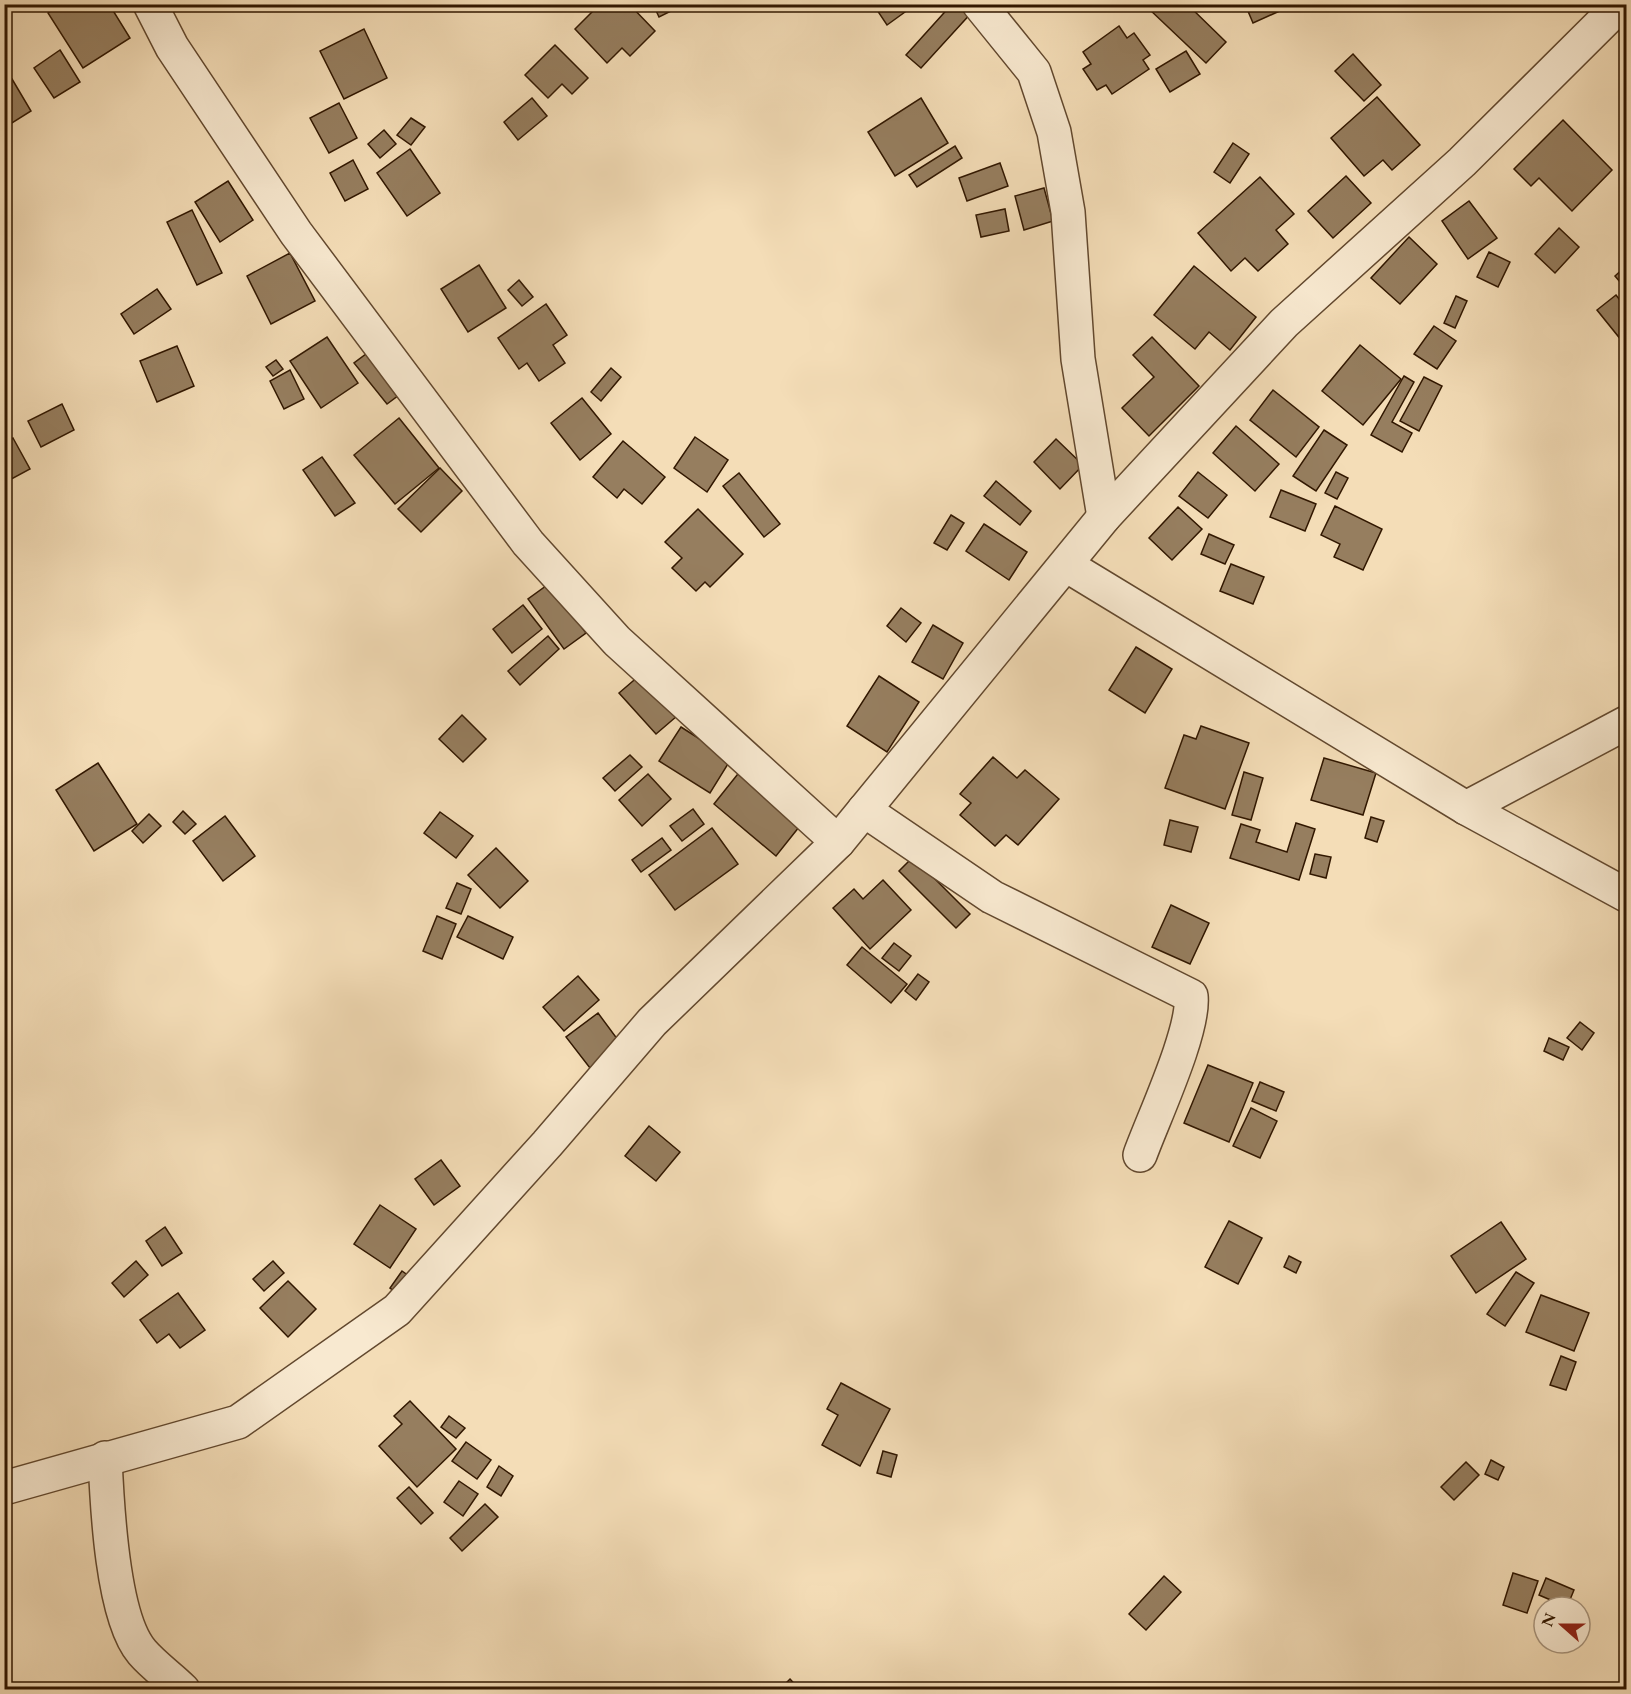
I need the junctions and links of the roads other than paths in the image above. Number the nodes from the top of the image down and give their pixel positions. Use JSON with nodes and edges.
{"nodes":[{"id":1,"x":150,"y":4,"type":"edge"},
{"id":2,"x":979,"y":4,"type":"edge"},
{"id":3,"x":1621,"y":4,"type":"edge"},
{"id":4,"x":1104,"y":517,"type":"junction"},
{"id":5,"x":1066,"y":565,"type":"junction"},
{"id":6,"x":1626,"y":723,"type":"edge"},
{"id":7,"x":1466,"y":808,"type":"junction"},
{"id":8,"x":864,"y":810,"type":"junction"},
{"id":9,"x":838,"y":842,"type":"junction"},
{"id":10,"x":1626,"y":895,"type":"edge"},
{"id":11,"x":1140,"y":1155,"type":"dead end"},
{"id":12,"x":105,"y":1458,"type":"junction"},
{"id":13,"x":4,"y":1488,"type":"edge"},
{"id":14,"x":183,"y":1689,"type":"edge"}],
"edges":[{"from":1,"to":9,"type":"street"},
{"from":2,"to":4,"type":"street"},
{"from":3,"to":4,"type":"street"},
{"from":4,"to":5,"type":"street"},
{"from":5,"to":7,"type":"street"},
{"from":5,"to":8,"type":"street"},
{"from":6,"to":7,"type":"street"},
{"from":7,"to":10,"type":"street"},
{"from":8,"to":9,"type":"street"},
{"from":8,"to":11,"type":"street"},
{"from":9,"to":12,"type":"street"},
{"from":12,"to":13,"type":"street"},
{"from":12,"to":14,"type":"street"}]}
